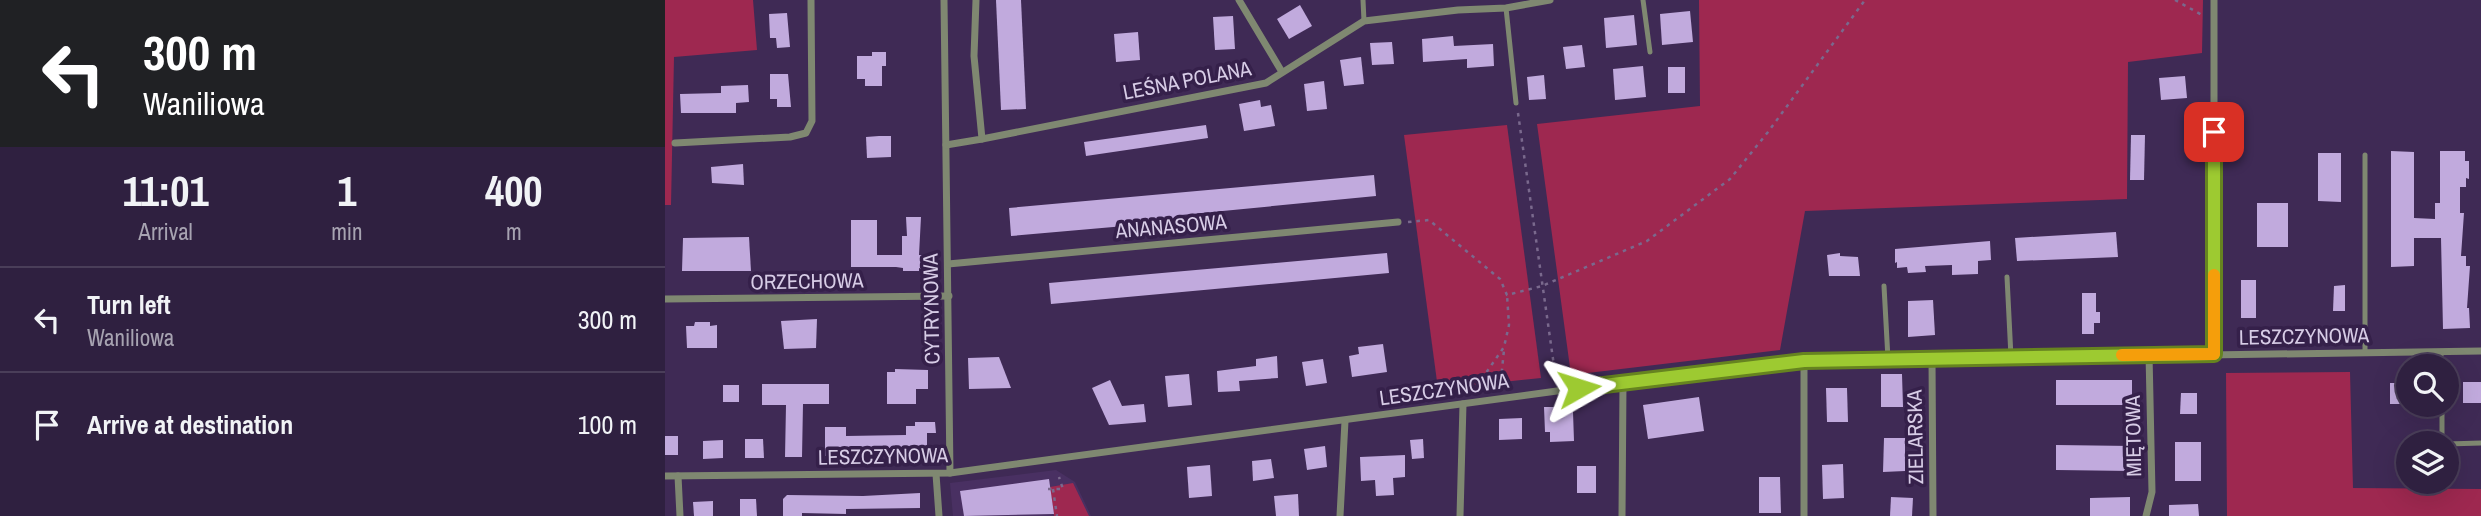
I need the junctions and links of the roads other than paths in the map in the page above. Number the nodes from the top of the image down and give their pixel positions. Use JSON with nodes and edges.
{"nodes":[{"id":1,"x":811,"y":0,"type":"edge"},
{"id":2,"x":944,"y":0,"type":"edge"},
{"id":3,"x":976,"y":0,"type":"edge"},
{"id":4,"x":1239,"y":0,"type":"edge"},
{"id":5,"x":1363,"y":0,"type":"edge"},
{"id":6,"x":1457,"y":0,"type":"edge"},
{"id":7,"x":1550,"y":0,"type":"edge"},
{"id":8,"x":1643,"y":0,"type":"edge"},
{"id":9,"x":2214,"y":0,"type":"edge"},
{"id":10,"x":1506,"y":8,"type":"junction"},
{"id":11,"x":1458,"y":10,"type":"junction"},
{"id":12,"x":1364,"y":21,"type":"junction"},
{"id":13,"x":1650,"y":52,"type":"dead end"},
{"id":14,"x":1282,"y":72,"type":"junction"},
{"id":15,"x":1517,"y":103,"type":"road end"},
{"id":16,"x":982,"y":139,"type":"junction"},
{"id":17,"x":675,"y":143,"type":"dead end"},
{"id":18,"x":946,"y":145,"type":"junction"},
{"id":19,"x":2365,"y":155,"type":"dead end"},
{"id":20,"x":1398,"y":222,"type":"road end"},
{"id":21,"x":948,"y":264,"type":"junction"},
{"id":22,"x":2007,"y":277,"type":"dead end"},
{"id":23,"x":1884,"y":286,"type":"dead end"},
{"id":24,"x":949,"y":296,"type":"junction"},
{"id":25,"x":665,"y":299,"type":"edge"},
{"id":26,"x":2481,"y":351,"type":"edge"},
{"id":27,"x":2441,"y":352,"type":"joint"},
{"id":28,"x":2365,"y":353,"type":"junction"},
{"id":29,"x":2149,"y":354,"type":"junction"},
{"id":30,"x":2214,"y":354,"type":"junction"},
{"id":31,"x":2011,"y":357,"type":"junction"},
{"id":32,"x":1932,"y":358,"type":"junction"},
{"id":33,"x":1888,"y":359,"type":"junction"},
{"id":34,"x":1804,"y":361,"type":"junction"},
{"id":35,"x":1623,"y":384,"type":"junction"},
{"id":36,"x":1463,"y":404,"type":"junction"},
{"id":37,"x":1345,"y":421,"type":"junction"},
{"id":38,"x":2459,"y":443,"type":"edge"},
{"id":39,"x":2481,"y":443,"type":"edge"},
{"id":40,"x":950,"y":473,"type":"junction"},
{"id":41,"x":936,"y":474,"type":"junction"},
{"id":42,"x":665,"y":477,"type":"edge"},
{"id":43,"x":678,"y":477,"type":"junction"},
{"id":44,"x":680,"y":516,"type":"edge"},
{"id":45,"x":939,"y":516,"type":"edge"},
{"id":46,"x":1340,"y":516,"type":"edge"},
{"id":47,"x":1460,"y":516,"type":"edge"},
{"id":48,"x":1622,"y":516,"type":"edge"},
{"id":49,"x":1804,"y":516,"type":"edge"},
{"id":50,"x":1933,"y":516,"type":"edge"},
{"id":51,"x":2146,"y":516,"type":"edge"}],
"edges":[{"from":1,"to":17,"type":"street"},
{"from":2,"to":18,"type":"street","name":"CYTRYNOWA"},
{"from":3,"to":16,"type":"street"},
{"from":4,"to":14,"type":"street"},
{"from":5,"to":12,"type":"lane"},
{"from":6,"to":11,"type":"lane"},
{"from":7,"to":10,"type":"street","name":"LEŚNA POLANA"},
{"from":8,"to":13,"type":"lane"},
{"from":9,"to":30,"type":"street"},
{"from":10,"to":11,"type":"street","name":"LEŚNA POLANA"},
{"from":10,"to":15,"type":"lane"},
{"from":11,"to":12,"type":"street","name":"LEŚNA POLANA"},
{"from":12,"to":14,"type":"street","name":"LEŚNA POLANA"},
{"from":14,"to":16,"type":"street","name":"LEŚNA POLANA"},
{"from":16,"to":18,"type":"street","name":"LEŚNA POLANA"},
{"from":18,"to":21,"type":"street","name":"CYTRYNOWA"},
{"from":19,"to":28,"type":"lane"},
{"from":20,"to":21,"type":"street","name":"ANANASOWA"},
{"from":21,"to":24,"type":"street","name":"CYTRYNOWA"},
{"from":22,"to":31,"type":"lane"},
{"from":23,"to":33,"type":"lane"},
{"from":24,"to":25,"type":"street","name":"ORZECHOWA"},
{"from":24,"to":40,"type":"street","name":"CYTRYNOWA"},
{"from":26,"to":27,"type":"street","name":"LESZCZYNOWA"},
{"from":27,"to":28,"type":"street","name":"LESZCZYNOWA"},
{"from":28,"to":30,"type":"street","name":"LESZCZYNOWA"},
{"from":29,"to":30,"type":"street","name":"LESZCZYNOWA"},
{"from":29,"to":31,"type":"street","name":"LESZCZYNOWA"},
{"from":29,"to":51,"type":"street","name":"MIĘTOWA"},
{"from":31,"to":32,"type":"street","name":"LESZCZYNOWA"},
{"from":32,"to":33,"type":"street","name":"LESZCZYNOWA"},
{"from":32,"to":50,"type":"street","name":"ZIELARSKA"},
{"from":33,"to":34,"type":"street","name":"LESZCZYNOWA"},
{"from":34,"to":35,"type":"street","name":"LESZCZYNOWA"},
{"from":34,"to":49,"type":"street"},
{"from":35,"to":36,"type":"street","name":"LESZCZYNOWA"},
{"from":35,"to":48,"type":"street"},
{"from":36,"to":37,"type":"street","name":"LESZCZYNOWA"},
{"from":36,"to":47,"type":"street"},
{"from":37,"to":40,"type":"street","name":"LESZCZYNOWA"},
{"from":37,"to":46,"type":"street"},
{"from":38,"to":39,"type":"lane"},
{"from":40,"to":41,"type":"street","name":"LESZCZYNOWA"},
{"from":41,"to":43,"type":"street","name":"LESZCZYNOWA"},
{"from":41,"to":45,"type":"street"},
{"from":42,"to":43,"type":"street","name":"LESZCZYNOWA"},
{"from":43,"to":44,"type":"street"}]}
